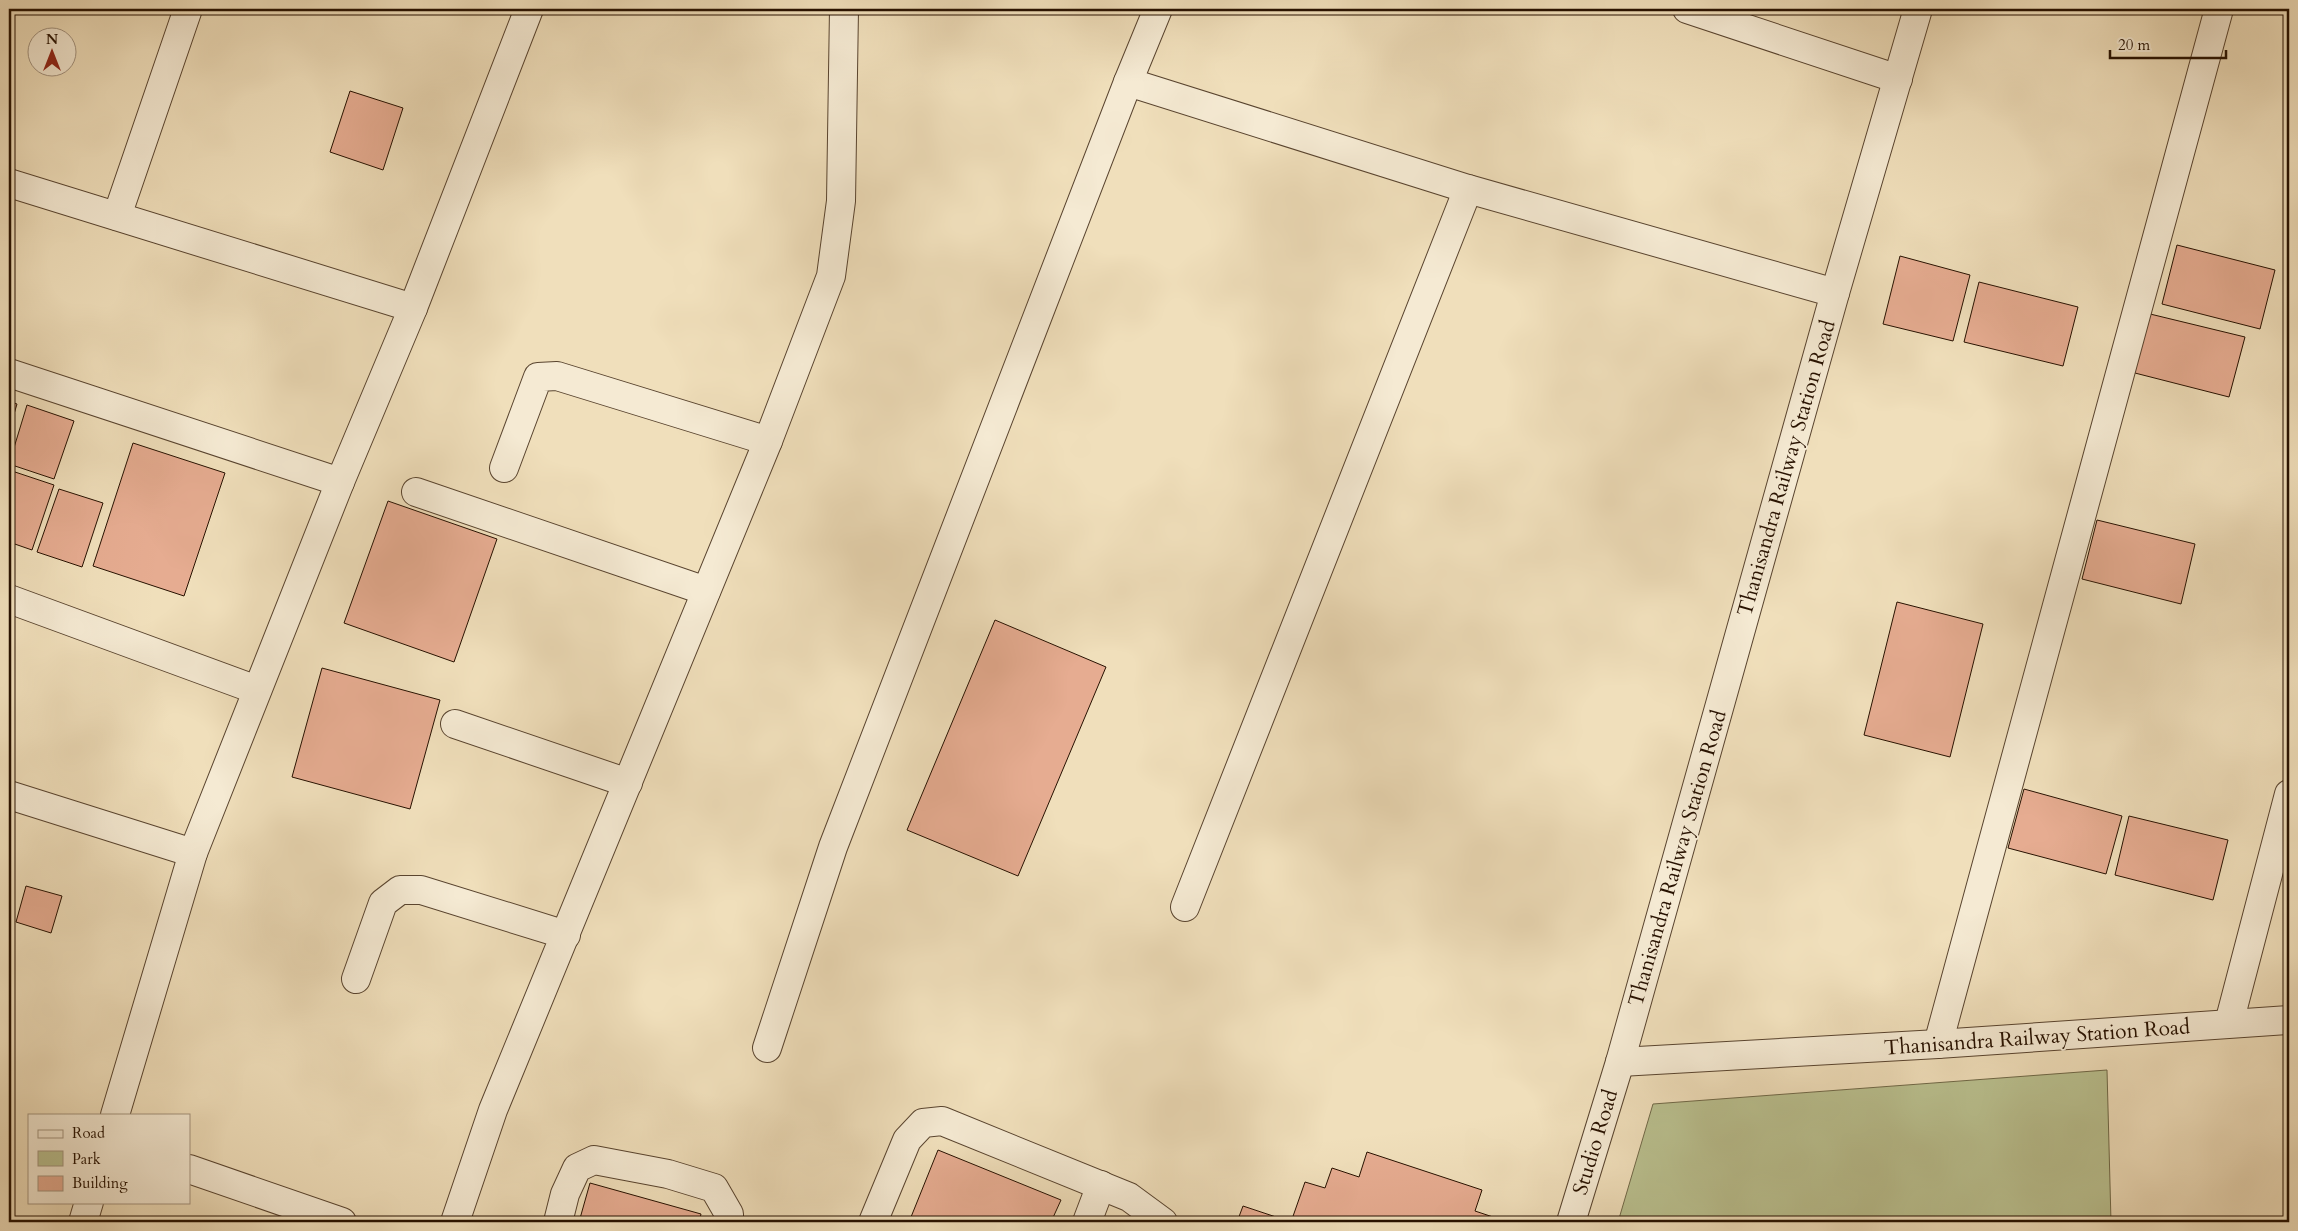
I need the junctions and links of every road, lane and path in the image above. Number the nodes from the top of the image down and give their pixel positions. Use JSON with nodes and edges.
{"nodes":[{"id":1,"x":188,"y":9,"type":"edge"},
{"id":2,"x":529,"y":9,"type":"edge"},
{"id":3,"x":844,"y":9,"type":"edge"},
{"id":4,"x":1158,"y":9,"type":"edge"},
{"id":5,"x":1687,"y":9,"type":"edge"},
{"id":6,"x":1918,"y":9,"type":"edge"},
{"id":7,"x":2220,"y":9,"type":"edge"},
{"id":8,"x":1898,"y":79,"type":"junction"},
{"id":9,"x":1128,"y":82,"type":"junction"},
{"id":10,"x":9,"y":183,"type":"edge"},
{"id":11,"x":1468,"y":188,"type":"junction"},
{"id":12,"x":117,"y":216,"type":"junction"},
{"id":13,"x":1834,"y":293,"type":"junction"},
{"id":14,"x":413,"y":308,"type":"junction"},
{"id":15,"x":9,"y":373,"type":"edge"},
{"id":16,"x":768,"y":441,"type":"junction"},
{"id":17,"x":504,"y":468,"type":"dead end"},
{"id":18,"x":340,"y":482,"type":"junction"},
{"id":19,"x":416,"y":492,"type":"dead end"},
{"id":20,"x":706,"y":591,"type":"junction"},
{"id":21,"x":9,"y":599,"type":"edge"},
{"id":22,"x":257,"y":690,"type":"junction"},
{"id":23,"x":455,"y":724,"type":"dead end"},
{"id":24,"x":628,"y":783,"type":"junction"},
{"id":25,"x":2289,"y":794,"type":"edge"},
{"id":26,"x":9,"y":795,"type":"edge"},
{"id":27,"x":193,"y":853,"type":"junction"},
{"id":28,"x":1185,"y":907,"type":"dead end"},
{"id":29,"x":566,"y":935,"type":"junction"},
{"id":30,"x":356,"y":978,"type":"dead end"},
{"id":31,"x":2289,"y":1020,"type":"edge"},
{"id":32,"x":2229,"y":1023,"type":"junction"},
{"id":33,"x":1938,"y":1044,"type":"junction"},
{"id":34,"x":767,"y":1048,"type":"dead end"},
{"id":35,"x":1620,"y":1062,"type":"junction"},
{"id":36,"x":115,"y":1114,"type":"edge"},
{"id":37,"x":190,"y":1169,"type":"edge"},
{"id":38,"x":1101,"y":1185,"type":"junction"},
{"id":39,"x":88,"y":1204,"type":"edge"},
{"id":40,"x":1159,"y":1221,"type":"edge"},
{"id":41,"x":83,"y":1222,"type":"edge"},
{"id":42,"x":342,"y":1222,"type":"edge"},
{"id":43,"x":456,"y":1222,"type":"edge"},
{"id":44,"x":558,"y":1222,"type":"edge"},
{"id":45,"x":729,"y":1222,"type":"edge"},
{"id":46,"x":873,"y":1222,"type":"edge"},
{"id":47,"x":1088,"y":1222,"type":"edge"},
{"id":48,"x":1570,"y":1222,"type":"edge"}],
"edges":[{"from":1,"to":12,"type":"street"},
{"from":2,"to":14,"type":"street"},
{"from":3,"to":16,"type":"street"},
{"from":4,"to":9,"type":"street"},
{"from":5,"to":8,"type":"street"},
{"from":6,"to":8,"type":"street","name":"Thanisandra Railway Station Road"},
{"from":7,"to":33,"type":"street"},
{"from":8,"to":13,"type":"street","name":"Thanisandra Railway Station Road"},
{"from":9,"to":11,"type":"street"},
{"from":9,"to":34,"type":"street"},
{"from":10,"to":12,"type":"street"},
{"from":11,"to":13,"type":"street"},
{"from":11,"to":28,"type":"street"},
{"from":12,"to":14,"type":"street"},
{"from":13,"to":35,"type":"street","name":"Thanisandra Railway Station Road"},
{"from":14,"to":18,"type":"street"},
{"from":15,"to":18,"type":"street"},
{"from":16,"to":17,"type":"street"},
{"from":16,"to":20,"type":"street"},
{"from":18,"to":22,"type":"street"},
{"from":19,"to":20,"type":"street"},
{"from":20,"to":24,"type":"street"},
{"from":21,"to":22,"type":"street"},
{"from":22,"to":27,"type":"street"},
{"from":23,"to":24,"type":"street"},
{"from":24,"to":29,"type":"street"},
{"from":25,"to":32,"type":"street"},
{"from":26,"to":27,"type":"street"},
{"from":27,"to":36,"type":"street"},
{"from":29,"to":30,"type":"street"},
{"from":29,"to":43,"type":"street"},
{"from":31,"to":32,"type":"street","name":"Thanisandra Railway Station Road"},
{"from":32,"to":33,"type":"street","name":"Thanisandra Railway Station Road"},
{"from":33,"to":35,"type":"street","name":"Thanisandra Railway Station Road"},
{"from":35,"to":48,"type":"street","name":"Studio Road"},
{"from":37,"to":42,"type":"street"},
{"from":38,"to":40,"type":"street"},
{"from":38,"to":46,"type":"street"},
{"from":38,"to":47,"type":"street"},
{"from":39,"to":41,"type":"street"},
{"from":44,"to":45,"type":"street"}]}
